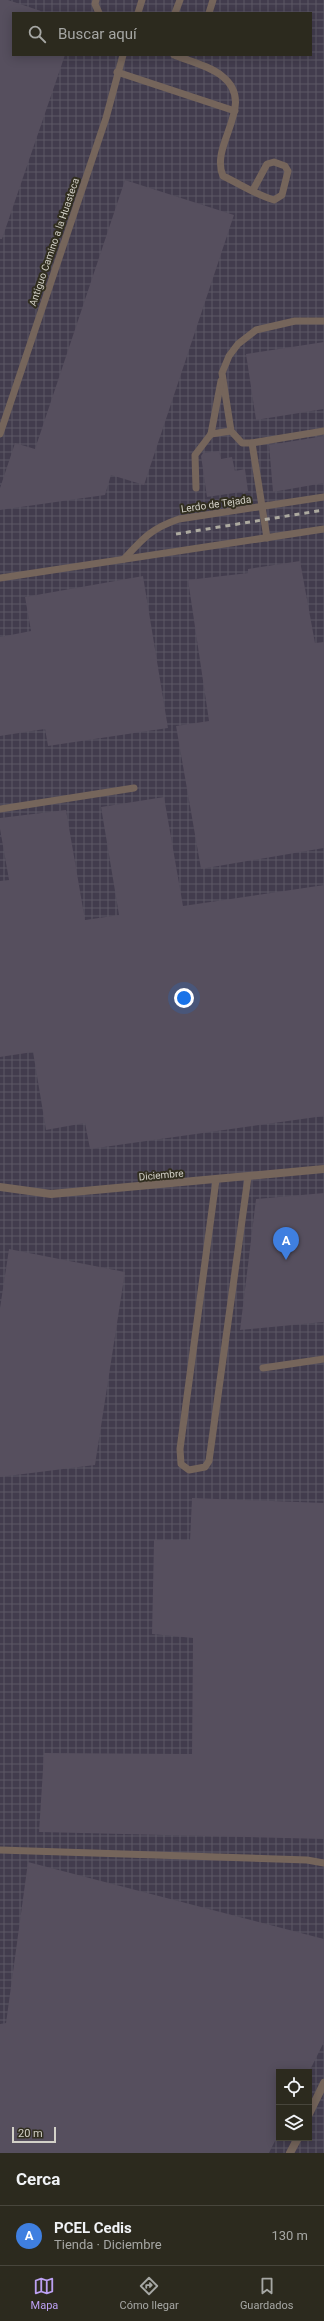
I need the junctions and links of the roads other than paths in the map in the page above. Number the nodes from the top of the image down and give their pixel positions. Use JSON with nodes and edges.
{"nodes":[{"id":1,"x":142,"y":0,"type":"edge"},
{"id":2,"x":180,"y":0,"type":"edge"},
{"id":3,"x":213,"y":0,"type":"edge"},
{"id":4,"x":94,"y":1,"type":"edge"},
{"id":5,"x":100,"y":12,"type":"edge"},
{"id":6,"x":138,"y":12,"type":"edge"},
{"id":7,"x":175,"y":12,"type":"edge"},
{"id":8,"x":209,"y":12,"type":"edge"},
{"id":9,"x":123,"y":56,"type":"edge"},
{"id":10,"x":176,"y":56,"type":"edge"},
{"id":11,"x":117,"y":72,"type":"junction"},
{"id":12,"x":235,"y":111,"type":"junction"},
{"id":13,"x":253,"y":190,"type":"junction"},
{"id":14,"x":324,"y":321,"type":"edge"},
{"id":15,"x":222,"y":373,"type":"junction"},
{"id":16,"x":231,"y":431,"type":"junction"},
{"id":17,"x":324,"y":431,"type":"edge"},
{"id":18,"x":0,"y":434,"type":"edge"},
{"id":19,"x":210,"y":434,"type":"junction"},
{"id":20,"x":252,"y":444,"type":"junction"},
{"id":21,"x":196,"y":488,"type":"dead end"},
{"id":22,"x":324,"y":497,"type":"edge"},
{"id":23,"x":262,"y":507,"type":"junction"},
{"id":24,"x":324,"y":529,"type":"edge"},
{"id":25,"x":267,"y":538,"type":"junction"},
{"id":26,"x":124,"y":559,"type":"junction"},
{"id":27,"x":0,"y":578,"type":"edge"},
{"id":28,"x":134,"y":788,"type":"dead end"},
{"id":29,"x":0,"y":809,"type":"edge"},
{"id":30,"x":324,"y":1169,"type":"edge"},
{"id":31,"x":248,"y":1177,"type":"junction"},
{"id":32,"x":216,"y":1180,"type":"junction"},
{"id":33,"x":0,"y":1187,"type":"edge"},
{"id":34,"x":324,"y":1359,"type":"edge"},
{"id":35,"x":263,"y":1368,"type":"dead end"},
{"id":36,"x":0,"y":1850,"type":"edge"},
{"id":37,"x":324,"y":1863,"type":"edge"},
{"id":38,"x":324,"y":2083,"type":"edge"},
{"id":39,"x":312,"y":2108,"type":"edge"},
{"id":40,"x":296,"y":2141,"type":"edge"},
{"id":41,"x":290,"y":2153,"type":"edge"}],
"edges":[{"from":1,"to":6,"type":"lane"},
{"from":2,"to":7,"type":"lane"},
{"from":3,"to":8,"type":"lane"},
{"from":4,"to":5,"type":"lane"},
{"from":9,"to":11,"type":"lane","name":"Antiguo Camino a la Huasteca"},
{"from":10,"to":12,"type":"lane"},
{"from":11,"to":12,"type":"lane"},
{"from":11,"to":18,"type":"lane","name":"Antiguo Camino a la Huasteca"},
{"from":12,"to":13,"type":"lane"},
{"from":13,"to":13,"type":"lane"},
{"from":14,"to":15,"type":"lane"},
{"from":15,"to":16,"type":"lane"},
{"from":15,"to":19,"type":"lane"},
{"from":16,"to":19,"type":"lane"},
{"from":16,"to":20,"type":"lane"},
{"from":17,"to":20,"type":"lane"},
{"from":19,"to":21,"type":"lane"},
{"from":20,"to":23,"type":"lane"},
{"from":22,"to":23,"type":"lane","name":"Lerdo de Tejada"},
{"from":23,"to":25,"type":"lane"},
{"from":23,"to":26,"type":"lane","name":"Lerdo de Tejada"},
{"from":24,"to":25,"type":"lane"},
{"from":25,"to":26,"type":"lane"},
{"from":26,"to":27,"type":"lane"},
{"from":28,"to":29,"type":"lane"},
{"from":30,"to":31,"type":"street","name":"Diciembre"},
{"from":31,"to":32,"type":"street","name":"Diciembre"},
{"from":31,"to":32,"type":"lane"},
{"from":32,"to":33,"type":"street","name":"Diciembre"},
{"from":34,"to":35,"type":"lane"},
{"from":36,"to":37,"type":"lane"},
{"from":38,"to":39,"type":"street"},
{"from":40,"to":41,"type":"street"}]}
